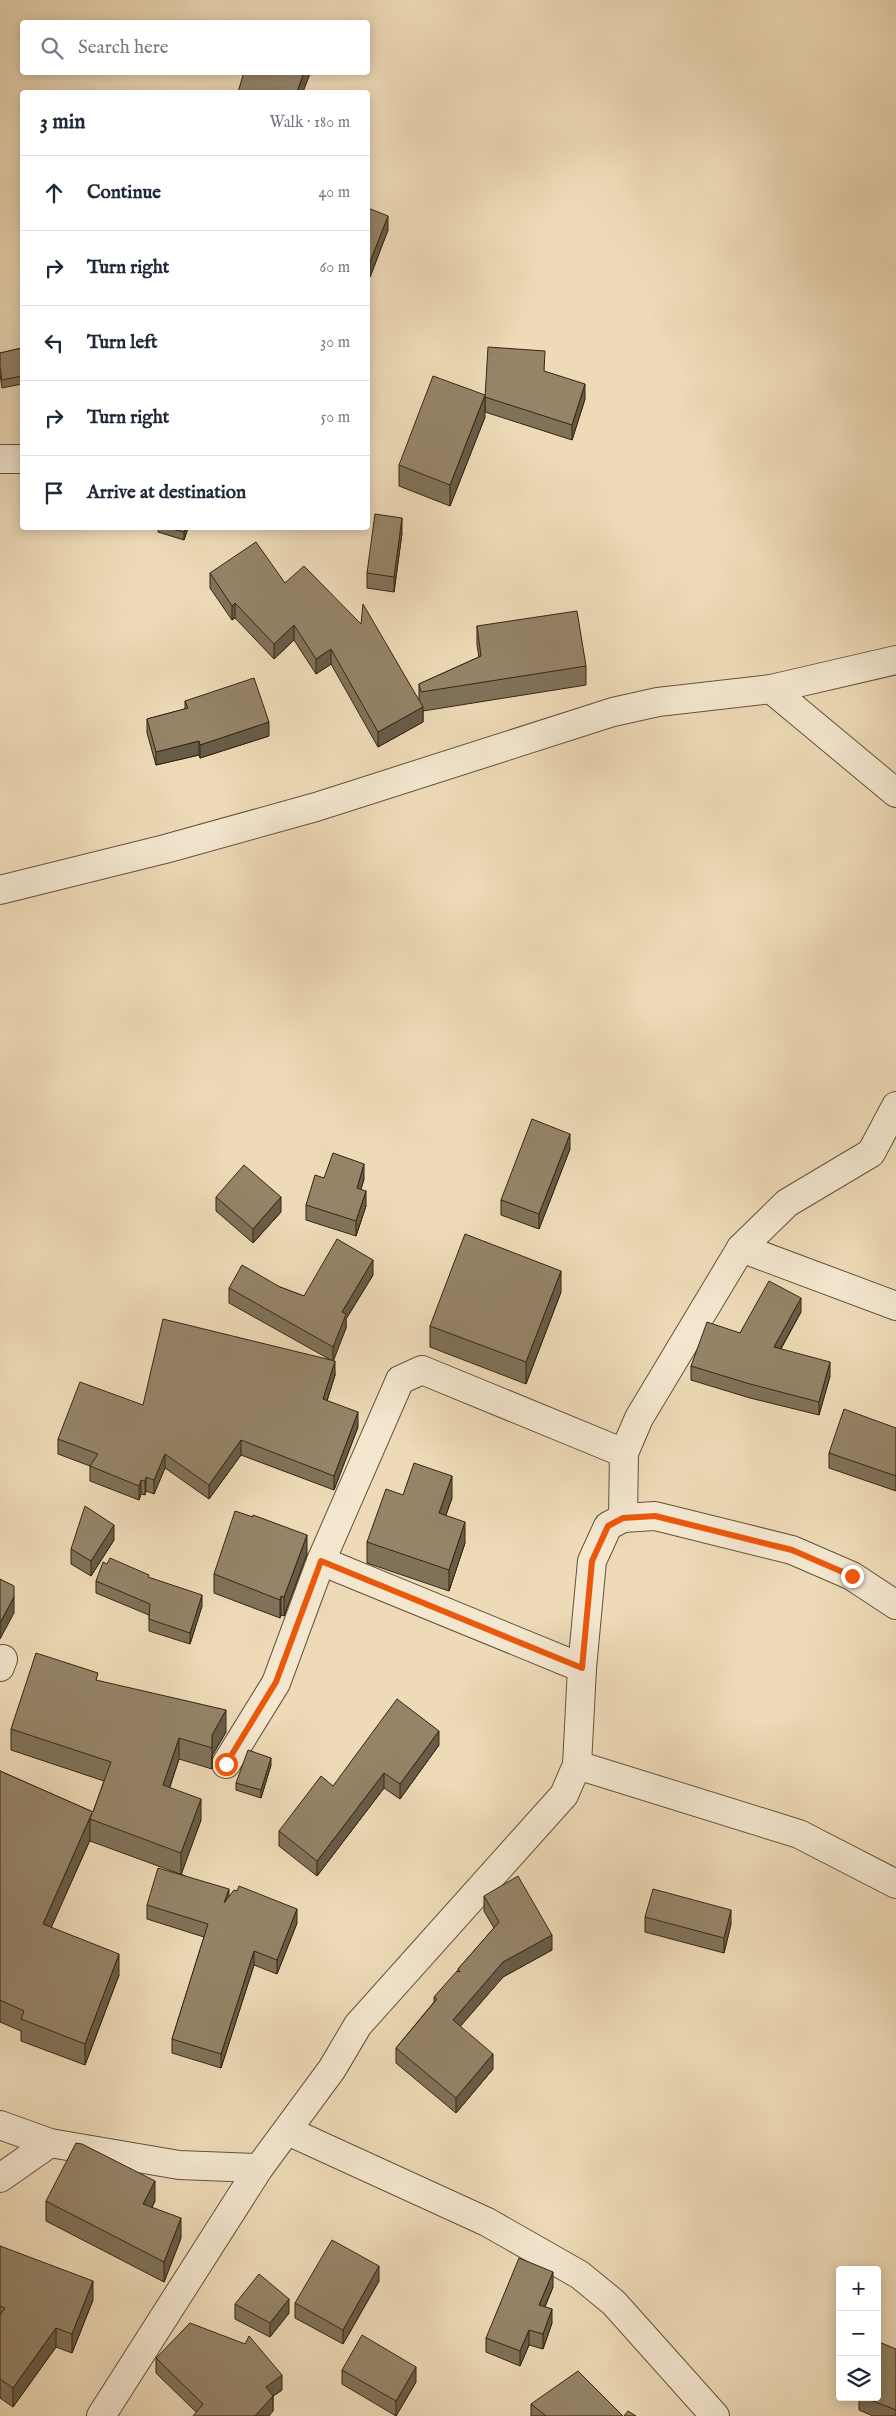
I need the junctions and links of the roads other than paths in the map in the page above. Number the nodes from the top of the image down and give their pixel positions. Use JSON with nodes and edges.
{"nodes":[{"id":1,"x":0,"y":459,"type":"edge"},
{"id":2,"x":20,"y":459,"type":"edge"},
{"id":3,"x":896,"y":660,"type":"edge"},
{"id":4,"x":771,"y":689,"type":"junction"},
{"id":5,"x":896,"y":793,"type":"edge"},
{"id":6,"x":0,"y":890,"type":"edge"},
{"id":7,"x":896,"y":1106,"type":"edge"},
{"id":8,"x":741,"y":1248,"type":"junction"},
{"id":9,"x":896,"y":1306,"type":"edge"},
{"id":10,"x":624,"y":1453,"type":"junction"},
{"id":11,"x":623,"y":1518,"type":"junction"},
{"id":12,"x":321,"y":1561,"type":"junction"},
{"id":13,"x":896,"y":1605,"type":"edge"},
{"id":14,"x":582,"y":1668,"type":"junction"},
{"id":15,"x":226,"y":1764,"type":"dead end"},
{"id":16,"x":577,"y":1765,"type":"junction"},
{"id":17,"x":896,"y":1884,"type":"edge"},
{"id":18,"x":0,"y":2125,"type":"edge"},
{"id":19,"x":288,"y":2132,"type":"junction"},
{"id":20,"x":50,"y":2144,"type":"junction"},
{"id":21,"x":259,"y":2168,"type":"junction"},
{"id":22,"x":0,"y":2178,"type":"edge"},
{"id":23,"x":100,"y":2416,"type":"edge"},
{"id":24,"x":715,"y":2416,"type":"edge"}],
"edges":[{"from":1,"to":2,"type":"street"},
{"from":3,"to":4,"type":"street"},
{"from":4,"to":5,"type":"street"},
{"from":4,"to":6,"type":"street"},
{"from":7,"to":8,"type":"street"},
{"from":8,"to":9,"type":"street"},
{"from":8,"to":10,"type":"street"},
{"from":10,"to":11,"type":"street"},
{"from":10,"to":12,"type":"street"},
{"from":11,"to":13,"type":"street"},
{"from":11,"to":14,"type":"street"},
{"from":12,"to":14,"type":"street"},
{"from":12,"to":15,"type":"street"},
{"from":14,"to":16,"type":"street"},
{"from":16,"to":17,"type":"street"},
{"from":16,"to":19,"type":"street"},
{"from":18,"to":20,"type":"street"},
{"from":19,"to":21,"type":"street"},
{"from":19,"to":24,"type":"street"},
{"from":20,"to":21,"type":"street"},
{"from":20,"to":22,"type":"street"},
{"from":21,"to":23,"type":"street"}]}
